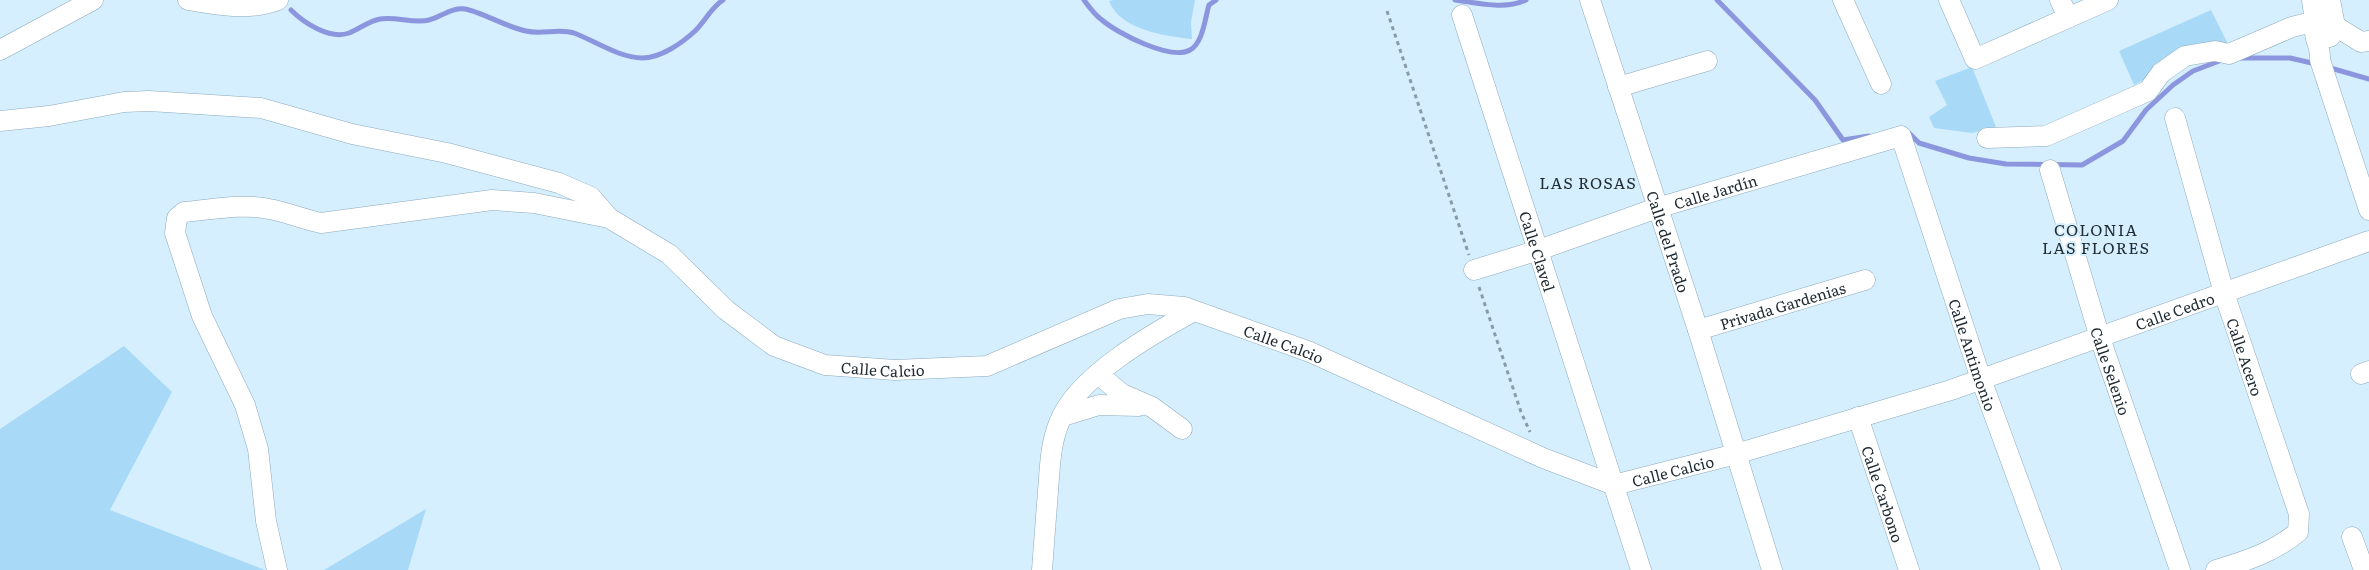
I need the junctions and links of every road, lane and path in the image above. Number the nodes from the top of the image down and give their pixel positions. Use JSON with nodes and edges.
{"nodes":[{"id":1,"x":92,"y":0,"type":"edge"},
{"id":2,"x":188,"y":0,"type":"edge"},
{"id":3,"x":278,"y":0,"type":"edge"},
{"id":4,"x":1590,"y":0,"type":"edge"},
{"id":5,"x":1843,"y":0,"type":"edge"},
{"id":6,"x":1949,"y":0,"type":"edge"},
{"id":7,"x":2108,"y":0,"type":"edge"},
{"id":8,"x":2312,"y":0,"type":"edge"},
{"id":9,"x":2330,"y":0,"type":"edge"},
{"id":10,"x":2064,"y":9,"type":"edge"},
{"id":11,"x":1387,"y":11,"type":"dead end"},
{"id":12,"x":1462,"y":15,"type":"dead end"},
{"id":13,"x":2326,"y":24,"type":"junction"},
{"id":14,"x":2369,"y":41,"type":"edge"},
{"id":15,"x":0,"y":50,"type":"edge"},
{"id":16,"x":1707,"y":61,"type":"dead end"},
{"id":17,"x":1881,"y":84,"type":"dead end"},
{"id":18,"x":1618,"y":87,"type":"junction"},
{"id":19,"x":2175,"y":118,"type":"dead end"},
{"id":20,"x":0,"y":121,"type":"edge"},
{"id":21,"x":1901,"y":136,"type":"joint"},
{"id":22,"x":1987,"y":138,"type":"dead end"},
{"id":23,"x":2050,"y":170,"type":"dead end"},
{"id":24,"x":1657,"y":208,"type":"junction"},
{"id":25,"x":2369,"y":210,"type":"edge"},
{"id":26,"x":609,"y":218,"type":"junction"},
{"id":27,"x":2369,"y":241,"type":"edge"},
{"id":28,"x":1539,"y":250,"type":"junction"},
{"id":29,"x":1474,"y":270,"type":"junction"},
{"id":30,"x":1865,"y":280,"type":"dead end"},
{"id":31,"x":2224,"y":293,"type":"junction"},
{"id":32,"x":1194,"y":311,"type":"junction"},
{"id":33,"x":1698,"y":330,"type":"junction"},
{"id":34,"x":2100,"y":338,"type":"junction"},
{"id":35,"x":1098,"y":374,"type":"junction"},
{"id":36,"x":1981,"y":379,"type":"junction"},
{"id":37,"x":1152,"y":407,"type":"junction"},
{"id":38,"x":1063,"y":416,"type":"junction"},
{"id":39,"x":1858,"y":418,"type":"junction"},
{"id":40,"x":1182,"y":430,"type":"dead end"},
{"id":41,"x":1736,"y":454,"type":"junction"},
{"id":42,"x":1542,"y":458,"type":"junction"},
{"id":43,"x":1614,"y":485,"type":"junction"},
{"id":44,"x":2352,"y":538,"type":"dead end"},
{"id":45,"x":2254,"y":565,"type":"edge"},
{"id":46,"x":277,"y":570,"type":"edge"},
{"id":47,"x":1042,"y":570,"type":"edge"},
{"id":48,"x":1641,"y":570,"type":"edge"},
{"id":49,"x":1772,"y":570,"type":"edge"},
{"id":50,"x":1909,"y":570,"type":"edge"},
{"id":51,"x":2051,"y":570,"type":"edge"},
{"id":52,"x":2180,"y":570,"type":"edge"},
{"id":53,"x":2216,"y":570,"type":"edge"},
{"id":54,"x":2364,"y":570,"type":"edge"}],
"edges":[{"from":1,"to":15,"type":"street"},
{"from":2,"to":3,"type":"street"},
{"from":4,"to":18,"type":"street","name":"Calle del Prado"},
{"from":5,"to":17,"type":"street"},
{"from":6,"to":10,"type":"street"},
{"from":7,"to":10,"type":"street"},
{"from":8,"to":13,"type":"street"},
{"from":9,"to":13,"type":"street"},
{"from":11,"to":29,"type":"path"},
{"from":12,"to":28,"type":"street","name":"Calle Clavel"},
{"from":13,"to":14,"type":"street"},
{"from":13,"to":22,"type":"street"},
{"from":13,"to":25,"type":"street"},
{"from":16,"to":18,"type":"street"},
{"from":18,"to":24,"type":"street","name":"Calle del Prado"},
{"from":19,"to":31,"type":"street","name":"Calle Acero"},
{"from":20,"to":26,"type":"street"},
{"from":21,"to":24,"type":"street","name":"Calle Jardín"},
{"from":21,"to":36,"type":"street","name":"Calle Antimonio"},
{"from":23,"to":34,"type":"street","name":"Calle Selenio"},
{"from":24,"to":28,"type":"street","name":"Calle Jardín"},
{"from":24,"to":33,"type":"street","name":"Calle del Prado"},
{"from":26,"to":32,"type":"street","name":"Calle Calcio"},
{"from":26,"to":46,"type":"street"},
{"from":27,"to":31,"type":"street","name":"Calle Cedro"},
{"from":28,"to":29,"type":"street","name":"Calle Jardín"},
{"from":28,"to":43,"type":"street","name":"Calle Clavel"},
{"from":29,"to":42,"type":"path"},
{"from":30,"to":33,"type":"street","name":"Privada Gardenias"},
{"from":31,"to":34,"type":"street","name":"Calle Cedro"},
{"from":31,"to":45,"type":"street","name":"Calle Acero"},
{"from":32,"to":35,"type":"street"},
{"from":32,"to":42,"type":"street","name":"Calle Calcio"},
{"from":33,"to":41,"type":"street","name":"Calle del Prado"},
{"from":34,"to":36,"type":"street","name":"Calle Cedro"},
{"from":34,"to":52,"type":"street","name":"Calle Selenio"},
{"from":35,"to":37,"type":"street"},
{"from":35,"to":38,"type":"street"},
{"from":36,"to":39,"type":"street","name":"Calle Calcio"},
{"from":36,"to":51,"type":"street","name":"Calle Antimonio"},
{"from":37,"to":38,"type":"street"},
{"from":37,"to":40,"type":"street"},
{"from":38,"to":47,"type":"street"},
{"from":39,"to":41,"type":"street","name":"Calle Calcio"},
{"from":39,"to":50,"type":"street","name":"Calle Carbono"},
{"from":41,"to":43,"type":"street","name":"Calle Calcio"},
{"from":41,"to":49,"type":"street","name":"Calle del Prado"},
{"from":42,"to":43,"type":"street","name":"Calle Calcio"},
{"from":43,"to":48,"type":"street","name":"Calle Clavel"},
{"from":44,"to":54,"type":"street"},
{"from":45,"to":53,"type":"street","name":"Calle Acero"}]}
